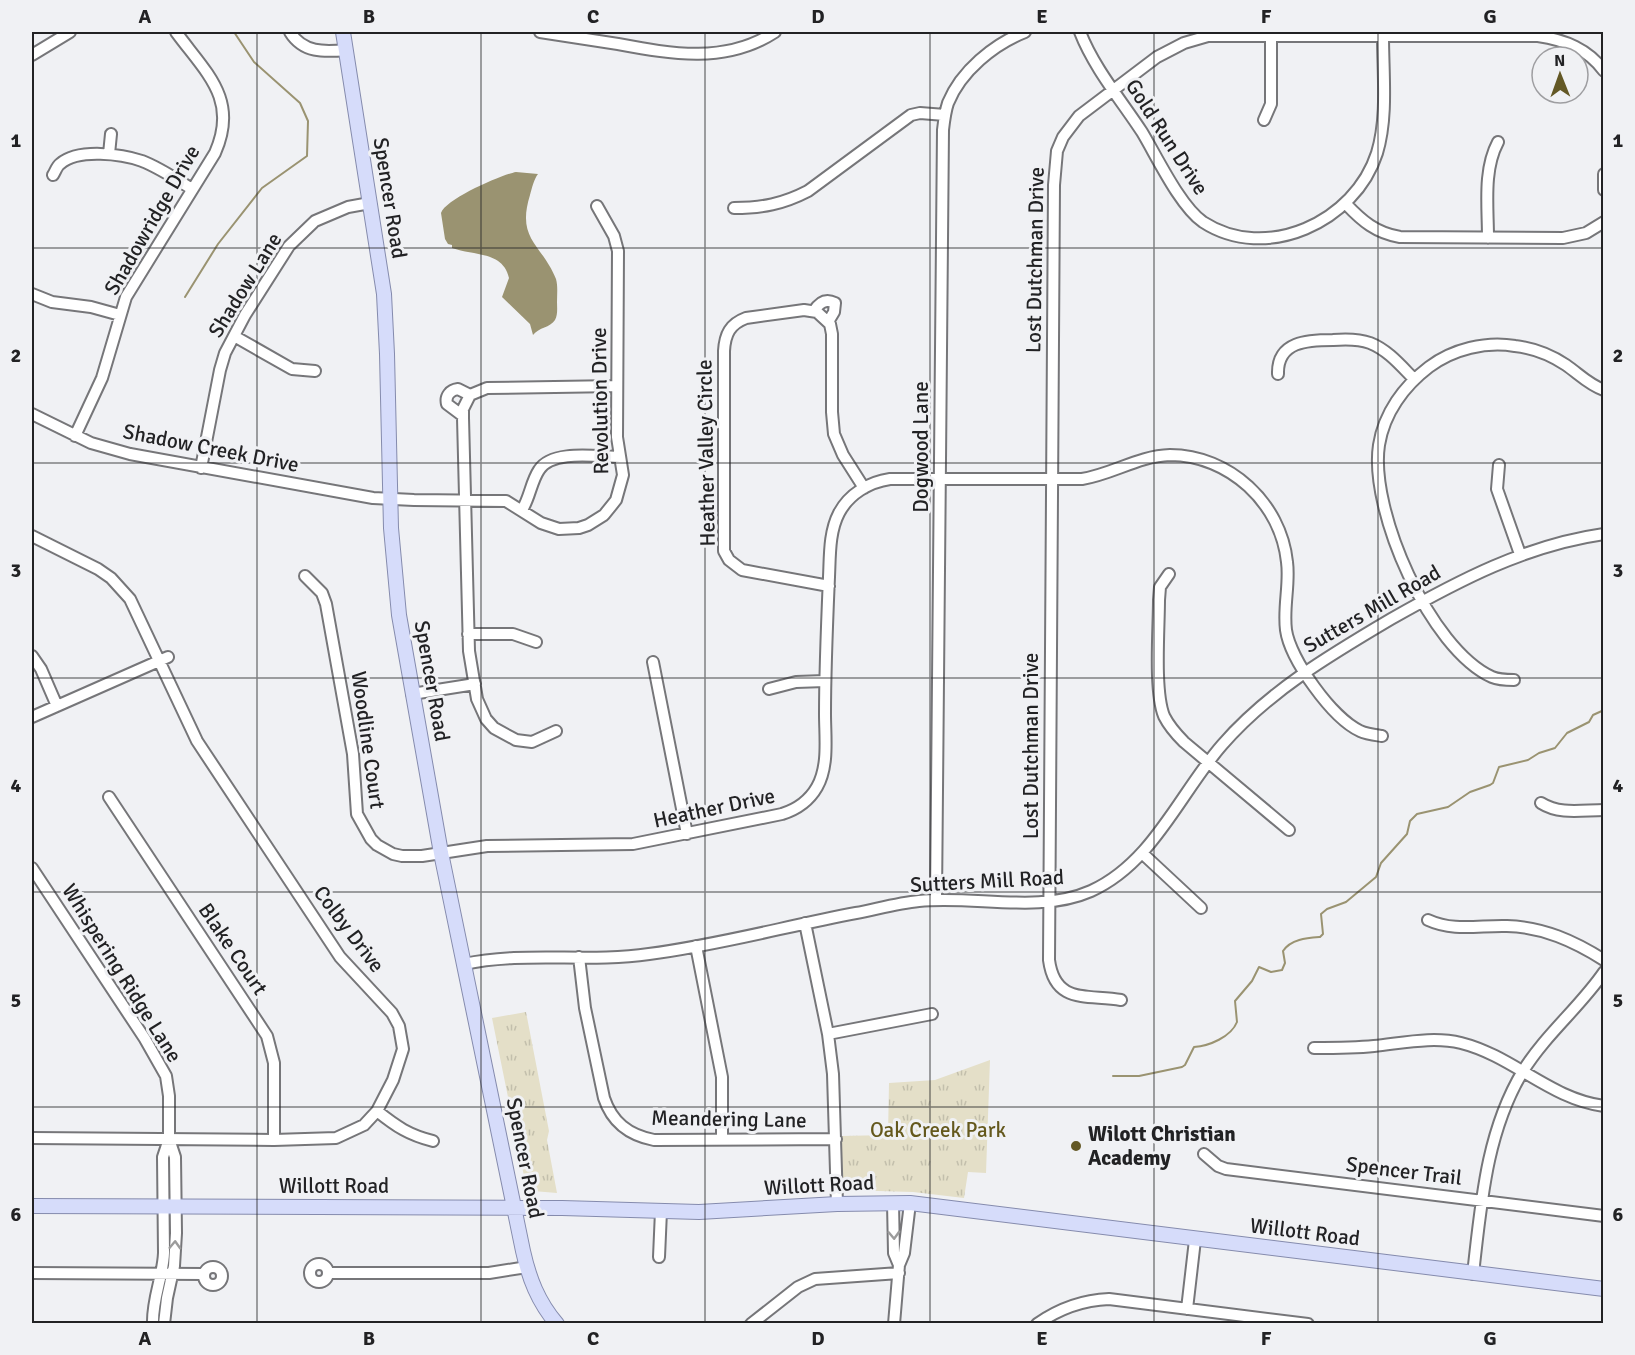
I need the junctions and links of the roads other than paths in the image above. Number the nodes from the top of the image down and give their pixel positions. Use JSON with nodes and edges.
{"nodes":[{"id":1,"x":70,"y":32,"type":"edge"},
{"id":2,"x":176,"y":32,"type":"edge"},
{"id":3,"x":290,"y":32,"type":"edge"},
{"id":4,"x":343,"y":32,"type":"edge"},
{"id":5,"x":540,"y":32,"type":"edge"},
{"id":6,"x":775,"y":32,"type":"edge"},
{"id":7,"x":1025,"y":32,"type":"edge"},
{"id":8,"x":1080,"y":32,"type":"edge"},
{"id":9,"x":1271,"y":35,"type":"junction"},
{"id":10,"x":1383,"y":36,"type":"junction"},
{"id":11,"x":346,"y":50,"type":"junction"},
{"id":12,"x":32,"y":55,"type":"edge"},
{"id":13,"x":1603,"y":69,"type":"edge"},
{"id":14,"x":1113,"y":90,"type":"junction"},
{"id":15,"x":945,"y":115,"type":"junction"},
{"id":16,"x":1264,"y":120,"type":"dead end"},
{"id":17,"x":111,"y":134,"type":"dead end"},
{"id":18,"x":1498,"y":142,"type":"dead end"},
{"id":19,"x":109,"y":154,"type":"junction"},
{"id":20,"x":1604,"y":174,"type":"edge"},
{"id":21,"x":53,"y":175,"type":"dead end"},
{"id":22,"x":192,"y":189,"type":"junction"},
{"id":23,"x":1604,"y":190,"type":"edge"},
{"id":24,"x":370,"y":203,"type":"junction"},
{"id":25,"x":1346,"y":204,"type":"junction"},
{"id":26,"x":597,"y":206,"type":"dead end"},
{"id":27,"x":734,"y":208,"type":"dead end"},
{"id":28,"x":1604,"y":222,"type":"edge"},
{"id":29,"x":1488,"y":238,"type":"junction"},
{"id":30,"x":32,"y":294,"type":"edge"},
{"id":31,"x":814,"y":311,"type":"junction"},
{"id":32,"x":120,"y":315,"type":"junction"},
{"id":33,"x":828,"y":322,"type":"junction"},
{"id":34,"x":234,"y":336,"type":"junction"},
{"id":35,"x":315,"y":371,"type":"dead end"},
{"id":36,"x":1278,"y":374,"type":"dead end"},
{"id":37,"x":1414,"y":379,"type":"junction"},
{"id":38,"x":617,"y":386,"type":"junction"},
{"id":39,"x":1604,"y":390,"type":"edge"},
{"id":40,"x":470,"y":395,"type":"junction"},
{"id":41,"x":32,"y":414,"type":"edge"},
{"id":42,"x":463,"y":416,"type":"junction"},
{"id":43,"x":75,"y":436,"type":"junction"},
{"id":44,"x":620,"y":457,"type":"junction"},
{"id":45,"x":1499,"y":465,"type":"dead end"},
{"id":46,"x":201,"y":468,"type":"junction"},
{"id":47,"x":941,"y":479,"type":"junction"},
{"id":48,"x":1053,"y":480,"type":"junction"},
{"id":49,"x":864,"y":488,"type":"junction"},
{"id":50,"x":390,"y":499,"type":"junction"},
{"id":51,"x":464,"y":500,"type":"junction"},
{"id":52,"x":522,"y":510,"type":"junction"},
{"id":53,"x":1604,"y":534,"type":"edge"},
{"id":54,"x":32,"y":536,"type":"edge"},
{"id":55,"x":1520,"y":554,"type":"junction"},
{"id":56,"x":1169,"y":574,"type":"dead end"},
{"id":57,"x":305,"y":576,"type":"dead end"},
{"id":58,"x":829,"y":586,"type":"junction"},
{"id":59,"x":1422,"y":602,"type":"junction"},
{"id":60,"x":468,"y":634,"type":"junction"},
{"id":61,"x":536,"y":642,"type":"dead end"},
{"id":62,"x":32,"y":656,"type":"edge"},
{"id":63,"x":163,"y":658,"type":"junction"},
{"id":64,"x":653,"y":662,"type":"dead end"},
{"id":65,"x":1304,"y":671,"type":"junction"},
{"id":66,"x":1514,"y":680,"type":"dead end"},
{"id":67,"x":825,"y":681,"type":"junction"},
{"id":68,"x":474,"y":684,"type":"junction"},
{"id":69,"x":769,"y":689,"type":"dead end"},
{"id":70,"x":412,"y":694,"type":"junction"},
{"id":71,"x":57,"y":706,"type":"junction"},
{"id":72,"x":32,"y":717,"type":"edge"},
{"id":73,"x":556,"y":732,"type":"dead end"},
{"id":74,"x":1382,"y":736,"type":"dead end"},
{"id":75,"x":1208,"y":761,"type":"junction"},
{"id":76,"x":109,"y":797,"type":"dead end"},
{"id":77,"x":1541,"y":803,"type":"dead end"},
{"id":78,"x":1604,"y":810,"type":"edge"},
{"id":79,"x":1289,"y":830,"type":"dead end"},
{"id":80,"x":687,"y":834,"type":"junction"},
{"id":81,"x":441,"y":853,"type":"junction"},
{"id":82,"x":1142,"y":854,"type":"junction"},
{"id":83,"x":32,"y":868,"type":"edge"},
{"id":84,"x":936,"y":900,"type":"junction"},
{"id":85,"x":1049,"y":900,"type":"junction"},
{"id":86,"x":1201,"y":908,"type":"dead end"},
{"id":87,"x":1428,"y":920,"type":"dead end"},
{"id":88,"x":805,"y":923,"type":"junction"},
{"id":89,"x":696,"y":946,"type":"junction"},
{"id":90,"x":579,"y":957,"type":"junction"},
{"id":91,"x":1604,"y":960,"type":"edge"},
{"id":92,"x":464,"y":964,"type":"junction"},
{"id":93,"x":1604,"y":972,"type":"edge"},
{"id":94,"x":1121,"y":1000,"type":"dead end"},
{"id":95,"x":932,"y":1014,"type":"dead end"},
{"id":96,"x":828,"y":1034,"type":"junction"},
{"id":97,"x":1314,"y":1048,"type":"dead end"},
{"id":98,"x":1523,"y":1072,"type":"junction"},
{"id":99,"x":1604,"y":1106,"type":"edge"},
{"id":100,"x":377,"y":1111,"type":"junction"},
{"id":101,"x":32,"y":1138,"type":"edge"},
{"id":102,"x":169,"y":1139,"type":"junction"},
{"id":103,"x":722,"y":1139,"type":"junction"},
{"id":104,"x":836,"y":1139,"type":"junction"},
{"id":105,"x":274,"y":1140,"type":"junction"},
{"id":106,"x":433,"y":1142,"type":"dead end"},
{"id":107,"x":1204,"y":1154,"type":"dead end"},
{"id":108,"x":1482,"y":1201,"type":"junction"},
{"id":109,"x":893,"y":1203,"type":"junction"},
{"id":110,"x":910,"y":1203,"type":"junction"},
{"id":111,"x":837,"y":1204,"type":"junction"},
{"id":112,"x":32,"y":1206,"type":"edge"},
{"id":113,"x":169,"y":1207,"type":"junction"},
{"id":114,"x":514,"y":1208,"type":"junction"},
{"id":115,"x":661,"y":1211,"type":"junction"},
{"id":116,"x":1604,"y":1216,"type":"edge"},
{"id":117,"x":1196,"y":1240,"type":"junction"},
{"id":118,"x":659,"y":1257,"type":"dead end"},
{"id":119,"x":526,"y":1267,"type":"junction"},
{"id":120,"x":899,"y":1269,"type":"junction"},
{"id":121,"x":32,"y":1273,"type":"edge"},
{"id":122,"x":168,"y":1273,"type":"junction"},
{"id":123,"x":328,"y":1273,"type":"dead end"},
{"id":124,"x":204,"y":1274,"type":"dead end"},
{"id":125,"x":1473,"y":1274,"type":"junction"},
{"id":126,"x":1604,"y":1289,"type":"edge"},
{"id":127,"x":1187,"y":1309,"type":"junction"},
{"id":128,"x":153,"y":1323,"type":"edge"},
{"id":129,"x":164,"y":1323,"type":"edge"},
{"id":130,"x":557,"y":1323,"type":"edge"},
{"id":131,"x":751,"y":1323,"type":"edge"},
{"id":132,"x":894,"y":1323,"type":"edge"},
{"id":133,"x":1037,"y":1323,"type":"edge"},
{"id":134,"x":1308,"y":1323,"type":"edge"}],
"edges":[{"from":1,"to":12,"type":"street"},
{"from":2,"to":22,"type":"street","name":"Shadowridge Drive"},
{"from":3,"to":11,"type":"street"},
{"from":4,"to":11,"type":"main road","name":"Spencer Road"},
{"from":5,"to":6,"type":"street"},
{"from":7,"to":15,"type":"street","name":"Dogwood Lane"},
{"from":8,"to":14,"type":"street","name":"Gold Run Drive"},
{"from":9,"to":10,"type":"street","name":"Lost Dutchman Drive"},
{"from":9,"to":14,"type":"street","name":"Lost Dutchman Drive"},
{"from":9,"to":16,"type":"street"},
{"from":10,"to":13,"type":"street","name":"Lost Dutchman Drive"},
{"from":10,"to":25,"type":"street","name":"Gold Run Drive"},
{"from":11,"to":24,"type":"main road","name":"Spencer Road"},
{"from":14,"to":25,"type":"street","name":"Gold Run Drive"},
{"from":14,"to":48,"type":"street","name":"Lost Dutchman Drive"},
{"from":15,"to":27,"type":"street"},
{"from":15,"to":47,"type":"street","name":"Dogwood Lane"},
{"from":17,"to":19,"type":"street"},
{"from":18,"to":29,"type":"street"},
{"from":19,"to":21,"type":"street"},
{"from":19,"to":22,"type":"street"},
{"from":20,"to":23,"type":"street"},
{"from":22,"to":32,"type":"street","name":"Shadowridge Drive"},
{"from":24,"to":34,"type":"street","name":"Shadow Lane"},
{"from":24,"to":50,"type":"main road","name":"Spencer Road"},
{"from":25,"to":29,"type":"street"},
{"from":26,"to":38,"type":"street","name":"Revolution Drive"},
{"from":28,"to":29,"type":"street"},
{"from":30,"to":32,"type":"street"},
{"from":31,"to":33,"type":"street"},
{"from":31,"to":33,"type":"street","name":"Heather Valley Circle"},
{"from":31,"to":58,"type":"street","name":"Heather Valley Circle"},
{"from":32,"to":43,"type":"street","name":"Shadowridge Drive"},
{"from":33,"to":49,"type":"street","name":"Heather Valley Circle"},
{"from":34,"to":35,"type":"street"},
{"from":34,"to":46,"type":"street","name":"Shadow Lane"},
{"from":36,"to":37,"type":"street"},
{"from":37,"to":39,"type":"street"},
{"from":37,"to":59,"type":"street"},
{"from":38,"to":40,"type":"street"},
{"from":38,"to":44,"type":"street","name":"Revolution Drive"},
{"from":40,"to":42,"type":"street"},
{"from":40,"to":42,"type":"street"},
{"from":41,"to":43,"type":"street","name":"Shadow Creek Drive"},
{"from":42,"to":51,"type":"street"},
{"from":43,"to":46,"type":"street","name":"Shadow Creek Drive"},
{"from":44,"to":52,"type":"street"},
{"from":44,"to":52,"type":"street","name":"Revolution Drive"},
{"from":45,"to":55,"type":"street"},
{"from":46,"to":50,"type":"street","name":"Shadow Creek Drive"},
{"from":47,"to":48,"type":"street"},
{"from":47,"to":49,"type":"street"},
{"from":47,"to":84,"type":"street","name":"Dogwood Lane"},
{"from":48,"to":65,"type":"street"},
{"from":48,"to":85,"type":"street","name":"Lost Dutchman Drive"},
{"from":49,"to":58,"type":"street","name":"Heather Drive"},
{"from":50,"to":51,"type":"street","name":"Revolution Drive"},
{"from":50,"to":70,"type":"main road","name":"Spencer Road"},
{"from":51,"to":52,"type":"street","name":"Revolution Drive"},
{"from":51,"to":60,"type":"street"},
{"from":53,"to":55,"type":"street","name":"Sutters Mill Road"},
{"from":54,"to":63,"type":"street","name":"Colby Drive"},
{"from":55,"to":59,"type":"street","name":"Sutters Mill Road"},
{"from":56,"to":75,"type":"street"},
{"from":57,"to":81,"type":"street","name":"Woodline Court"},
{"from":58,"to":67,"type":"street","name":"Heather Drive"},
{"from":59,"to":65,"type":"street","name":"Sutters Mill Road"},
{"from":59,"to":66,"type":"street"},
{"from":60,"to":61,"type":"street"},
{"from":60,"to":68,"type":"street"},
{"from":62,"to":71,"type":"street"},
{"from":63,"to":71,"type":"street"},
{"from":63,"to":100,"type":"street","name":"Colby Drive"},
{"from":64,"to":80,"type":"street"},
{"from":65,"to":74,"type":"street"},
{"from":65,"to":75,"type":"street","name":"Sutters Mill Road"},
{"from":67,"to":69,"type":"street"},
{"from":67,"to":80,"type":"street","name":"Heather Drive"},
{"from":68,"to":70,"type":"street"},
{"from":68,"to":73,"type":"street"},
{"from":70,"to":81,"type":"main road","name":"Spencer Road"},
{"from":71,"to":72,"type":"street"},
{"from":75,"to":79,"type":"street"},
{"from":75,"to":82,"type":"street","name":"Sutters Mill Road"},
{"from":76,"to":105,"type":"street","name":"Blake Court"},
{"from":77,"to":78,"type":"street"},
{"from":80,"to":81,"type":"street","name":"Heather Drive"},
{"from":81,"to":92,"type":"main road","name":"Spencer Road"},
{"from":82,"to":85,"type":"street","name":"Sutters Mill Road"},
{"from":82,"to":86,"type":"street"},
{"from":83,"to":102,"type":"street","name":"Whispering Ridge Lane"},
{"from":84,"to":85,"type":"street","name":"Sutters Mill Road"},
{"from":84,"to":88,"type":"street","name":"Sutters Mill Road"},
{"from":85,"to":94,"type":"street","name":"Lost Dutchman Drive"},
{"from":87,"to":91,"type":"street"},
{"from":88,"to":89,"type":"street","name":"Sutters Mill Road"},
{"from":88,"to":96,"type":"street"},
{"from":89,"to":90,"type":"street","name":"Sutters Mill Road"},
{"from":89,"to":103,"type":"street"},
{"from":90,"to":92,"type":"street","name":"Sutters Mill Road"},
{"from":90,"to":103,"type":"street","name":"Meandering Lane"},
{"from":92,"to":114,"type":"main road","name":"Spencer Road"},
{"from":93,"to":98,"type":"street"},
{"from":95,"to":96,"type":"street"},
{"from":96,"to":104,"type":"street"},
{"from":97,"to":98,"type":"street"},
{"from":98,"to":99,"type":"street"},
{"from":98,"to":108,"type":"street"},
{"from":100,"to":105,"type":"street","name":"Colby Drive"},
{"from":100,"to":106,"type":"street"},
{"from":101,"to":102,"type":"street","name":"Colby Drive"},
{"from":102,"to":105,"type":"street","name":"Colby Drive"},
{"from":102,"to":113,"type":"street","name":"Whispering Ridge Lane"},
{"from":103,"to":104,"type":"street","name":"Meandering Lane"},
{"from":104,"to":111,"type":"street"},
{"from":107,"to":108,"type":"street","name":"Spencer Trail"},
{"from":108,"to":116,"type":"street","name":"Spencer Trail"},
{"from":108,"to":125,"type":"street"},
{"from":109,"to":110,"type":"main road","name":"Willott Road"},
{"from":109,"to":111,"type":"main road","name":"Willott Road"},
{"from":109,"to":120,"type":"street","one_way":true},
{"from":110,"to":117,"type":"main road","name":"Willott Road"},
{"from":110,"to":120,"type":"street"},
{"from":111,"to":115,"type":"main road","name":"Willott Road"},
{"from":112,"to":113,"type":"main road","name":"Willott Road"},
{"from":113,"to":114,"type":"main road","name":"Willott Road"},
{"from":113,"to":122,"type":"street","name":"Whispering Ridge Lane"},
{"from":114,"to":115,"type":"main road","name":"Willott Road"},
{"from":114,"to":119,"type":"main road","name":"Spencer Road"},
{"from":115,"to":118,"type":"street"},
{"from":117,"to":125,"type":"main road","name":"Willott Road"},
{"from":117,"to":127,"type":"street"},
{"from":119,"to":123,"type":"street"},
{"from":119,"to":130,"type":"main road","name":"Spencer Road"},
{"from":120,"to":131,"type":"street"},
{"from":120,"to":132,"type":"street"},
{"from":121,"to":122,"type":"street"},
{"from":122,"to":124,"type":"street"},
{"from":122,"to":128,"type":"street","name":"Whispering Ridge Lane"},
{"from":122,"to":129,"type":"street","name":"Whispering Ridge Lane"},
{"from":125,"to":126,"type":"main road","name":"Willott Road"},
{"from":127,"to":133,"type":"street"},
{"from":127,"to":134,"type":"street"}]}
